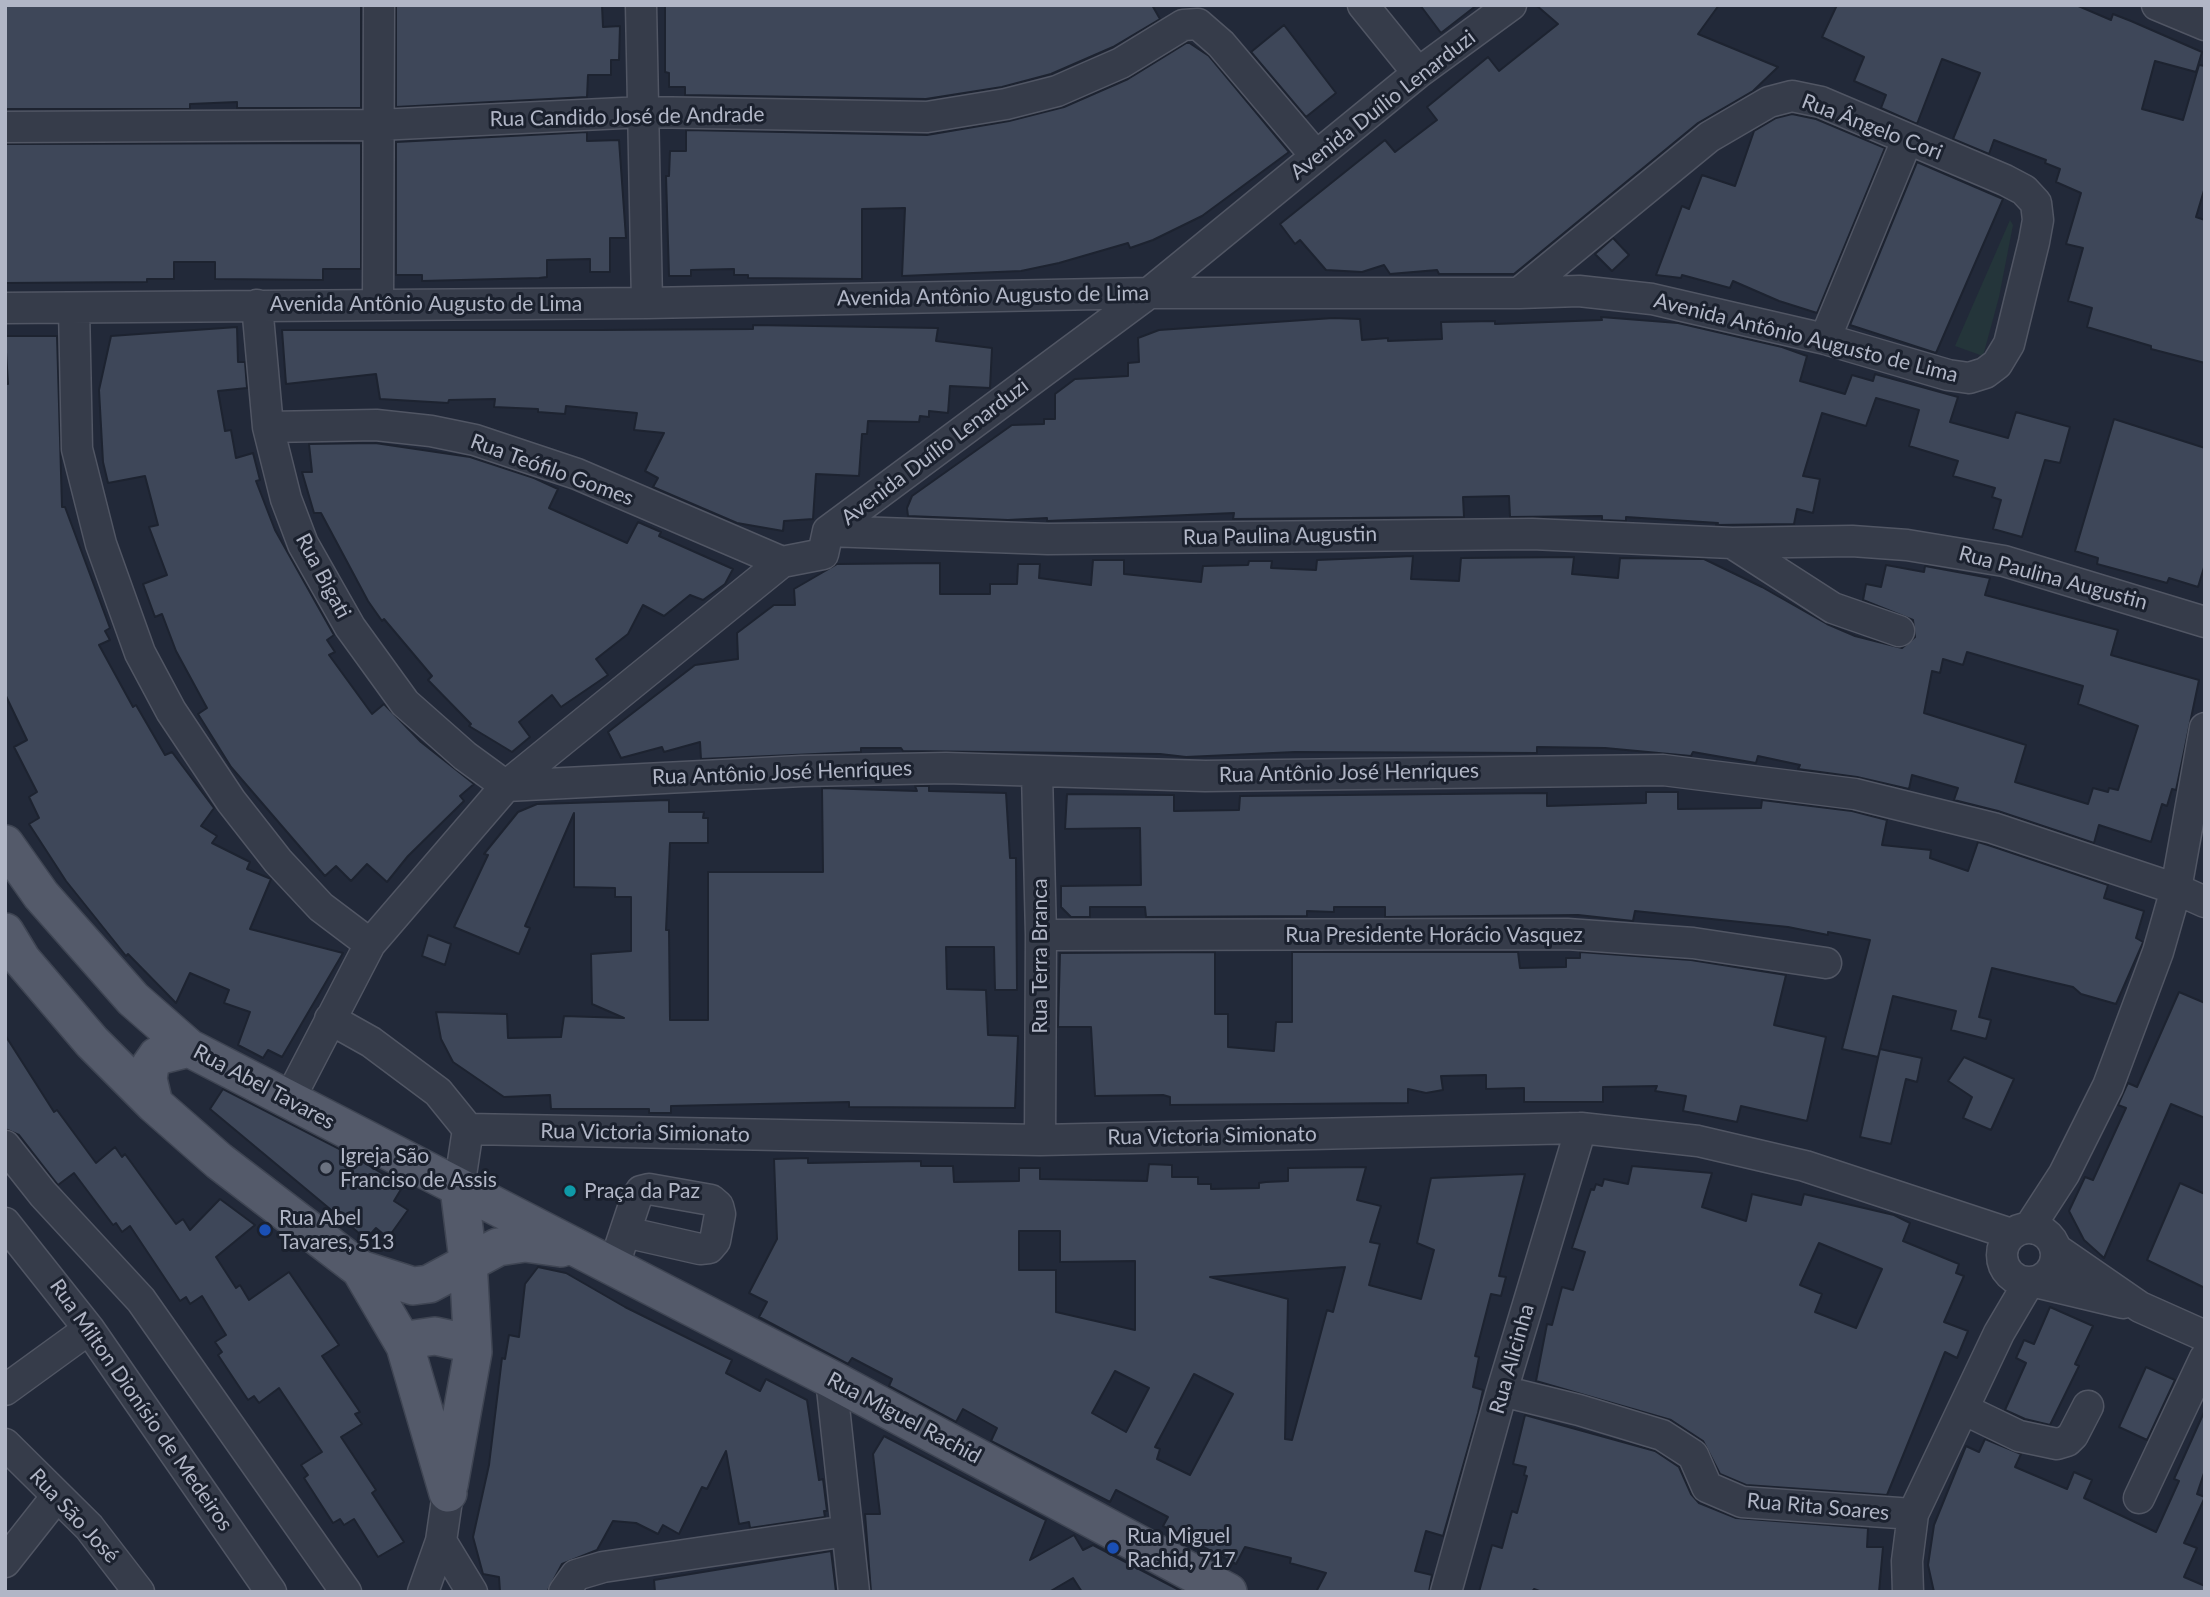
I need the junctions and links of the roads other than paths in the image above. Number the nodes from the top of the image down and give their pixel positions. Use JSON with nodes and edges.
{"nodes":[{"id":1,"x":379,"y":5,"type":"edge"},
{"id":2,"x":641,"y":5,"type":"edge"},
{"id":3,"x":1363,"y":5,"type":"edge"},
{"id":4,"x":1511,"y":5,"type":"edge"},
{"id":5,"x":2157,"y":5,"type":"edge"},
{"id":6,"x":2205,"y":25,"type":"edge"},
{"id":7,"x":1418,"y":73,"type":"junction"},
{"id":8,"x":643,"y":112,"type":"junction"},
{"id":9,"x":378,"y":124,"type":"junction"},
{"id":10,"x":5,"y":127,"type":"edge"},
{"id":11,"x":1907,"y":140,"type":"junction"},
{"id":12,"x":1316,"y":156,"type":"junction"},
{"id":13,"x":1149,"y":293,"type":"junction"},
{"id":14,"x":1519,"y":293,"type":"junction"},
{"id":15,"x":378,"y":303,"type":"junction"},
{"id":16,"x":647,"y":303,"type":"junction"},
{"id":17,"x":257,"y":305,"type":"junction"},
{"id":18,"x":5,"y":308,"type":"edge"},
{"id":19,"x":74,"y":308,"type":"junction"},
{"id":20,"x":1825,"y":339,"type":"junction"},
{"id":21,"x":1969,"y":378,"type":"joint"},
{"id":22,"x":268,"y":427,"type":"junction"},
{"id":23,"x":828,"y":531,"type":"junction"},
{"id":24,"x":1732,"y":543,"type":"junction"},
{"id":25,"x":782,"y":562,"type":"junction"},
{"id":26,"x":2205,"y":622,"type":"edge"},
{"id":27,"x":1899,"y":631,"type":"dead end"},
{"id":28,"x":2205,"y":728,"type":"edge"},
{"id":29,"x":1037,"y":773,"type":"junction"},
{"id":30,"x":506,"y":786,"type":"junction"},
{"id":31,"x":5,"y":844,"type":"edge"},
{"id":32,"x":2176,"y":889,"type":"junction"},
{"id":33,"x":2205,"y":902,"type":"edge"},
{"id":34,"x":5,"y":932,"type":"edge"},
{"id":35,"x":1041,"y":934,"type":"junction"},
{"id":36,"x":370,"y":944,"type":"junction"},
{"id":37,"x":1825,"y":963,"type":"dead end"},
{"id":38,"x":132,"y":999,"type":"junction"},
{"id":39,"x":330,"y":1019,"type":"junction"},
{"id":40,"x":92,"y":1042,"type":"junction"},
{"id":41,"x":189,"y":1048,"type":"junction"},
{"id":42,"x":288,"y":1102,"type":"junction"},
{"id":43,"x":154,"y":1104,"type":"junction"},
{"id":44,"x":1581,"y":1128,"type":"junction"},
{"id":45,"x":468,"y":1129,"type":"junction"},
{"id":46,"x":1040,"y":1140,"type":"junction"},
{"id":47,"x":5,"y":1146,"type":"edge"},
{"id":48,"x":459,"y":1188,"type":"junction"},
{"id":49,"x":5,"y":1223,"type":"edge"},
{"id":50,"x":625,"y":1232,"type":"dead end"},
{"id":51,"x":576,"y":1249,"type":"junction"},
{"id":52,"x":2027,"y":1255,"type":"junction"},
{"id":53,"x":468,"y":1260,"type":"junction"},
{"id":54,"x":613,"y":1268,"type":"junction"},
{"id":55,"x":360,"y":1269,"type":"junction"},
{"id":56,"x":89,"y":1329,"type":"junction"},
{"id":57,"x":2205,"y":1336,"type":"edge"},
{"id":58,"x":405,"y":1346,"type":"junction"},
{"id":59,"x":472,"y":1352,"type":"junction"},
{"id":60,"x":2205,"y":1358,"type":"edge"},
{"id":61,"x":831,"y":1379,"type":"junction"},
{"id":62,"x":5,"y":1390,"type":"edge"},
{"id":63,"x":1502,"y":1391,"type":"junction"},
{"id":64,"x":2088,"y":1406,"type":"dead end"},
{"id":65,"x":1964,"y":1409,"type":"junction"},
{"id":66,"x":5,"y":1444,"type":"edge"},
{"id":67,"x":448,"y":1493,"type":"junction"},
{"id":68,"x":58,"y":1496,"type":"junction"},
{"id":69,"x":2139,"y":1498,"type":"dead end"},
{"id":70,"x":1913,"y":1514,"type":"junction"},
{"id":71,"x":847,"y":1531,"type":"junction"},
{"id":72,"x":441,"y":1541,"type":"junction"},
{"id":73,"x":5,"y":1562,"type":"edge"},
{"id":74,"x":1196,"y":1581,"type":"edge"},
{"id":75,"x":131,"y":1589,"type":"edge"},
{"id":76,"x":271,"y":1592,"type":"edge"},
{"id":77,"x":346,"y":1592,"type":"edge"},
{"id":78,"x":423,"y":1592,"type":"edge"},
{"id":79,"x":472,"y":1592,"type":"edge"},
{"id":80,"x":564,"y":1592,"type":"edge"},
{"id":81,"x":854,"y":1592,"type":"edge"},
{"id":82,"x":1228,"y":1592,"type":"edge"},
{"id":83,"x":1446,"y":1592,"type":"edge"},
{"id":84,"x":1908,"y":1592,"type":"edge"}],
"edges":[{"from":1,"to":9,"type":"street"},
{"from":2,"to":8,"type":"street"},
{"from":3,"to":7,"type":"street"},
{"from":4,"to":7,"type":"street","name":"Avenida Duílio Lenarduzi"},
{"from":5,"to":6,"type":"street"},
{"from":7,"to":12,"type":"street","name":"Avenida Duílio Lenarduzi"},
{"from":8,"to":9,"type":"street","name":"Rua Candido José de Andrade"},
{"from":8,"to":12,"type":"street","name":"Rua Candido José de Andrade"},
{"from":8,"to":16,"type":"street"},
{"from":9,"to":10,"type":"street","name":"Rua Candido José de Andrade"},
{"from":9,"to":15,"type":"street"},
{"from":11,"to":14,"type":"street","name":"Rua Ângelo Cori"},
{"from":11,"to":20,"type":"street"},
{"from":11,"to":21,"type":"street","name":"Rua Ângelo Cori"},
{"from":12,"to":13,"type":"street","name":"Avenida Duílio Lenarduzi"},
{"from":13,"to":14,"type":"street","name":"Avenida Antônio Augusto de Lima"},
{"from":13,"to":16,"type":"street","name":"Avenida Antônio Augusto de Lima"},
{"from":13,"to":23,"type":"street","name":"Avenida Duílio Lenarduzi"},
{"from":14,"to":20,"type":"street","name":"Avenida Antônio Augusto de Lima"},
{"from":15,"to":16,"type":"street","name":"Avenida Antônio Augusto de Lima"},
{"from":15,"to":17,"type":"street","name":"Avenida Antônio Augusto de Lima"},
{"from":17,"to":19,"type":"street","name":"Avenida Antônio Augusto de Lima"},
{"from":17,"to":22,"type":"street","name":"Rua Bigati"},
{"from":18,"to":19,"type":"street","name":"Avenida Antônio Augusto de Lima"},
{"from":19,"to":36,"type":"street"},
{"from":20,"to":21,"type":"street","name":"Avenida Antônio Augusto de Lima"},
{"from":22,"to":25,"type":"street","name":"Rua Teófilo Gomes"},
{"from":22,"to":30,"type":"street","name":"Rua Bigati"},
{"from":23,"to":24,"type":"street","name":"Rua Paulina Augustin"},
{"from":23,"to":25,"type":"street","name":"Avenida Duílio Lenarduzi"},
{"from":24,"to":26,"type":"street","name":"Rua Paulina Augustin"},
{"from":24,"to":27,"type":"street"},
{"from":25,"to":30,"type":"street","name":"Avenida Duílio Lenarduzi"},
{"from":28,"to":32,"type":"street"},
{"from":29,"to":30,"type":"street","name":"Rua Antônio José Henriques"},
{"from":29,"to":32,"type":"street","name":"Rua Antônio José Henriques"},
{"from":29,"to":35,"type":"street","name":"Rua Terra Branca"},
{"from":30,"to":36,"type":"street","name":"Avenida Duílio Lenarduzi"},
{"from":31,"to":38,"type":"main road","name":"Rua Abel Tavares"},
{"from":32,"to":33,"type":"street","name":"Rua Antônio José Henriques"},
{"from":32,"to":52,"type":"street"},
{"from":34,"to":40,"type":"main road"},
{"from":35,"to":37,"type":"street","name":"Rua Presidente Horácio Vasquez"},
{"from":35,"to":46,"type":"street","name":"Rua Terra Branca"},
{"from":36,"to":39,"type":"street","name":"Avenida Duílio Lenarduzi"},
{"from":38,"to":40,"type":"main road"},
{"from":38,"to":41,"type":"main road","name":"Rua Abel Tavares"},
{"from":39,"to":42,"type":"street","name":"Avenida Duílio Lenarduzi"},
{"from":39,"to":45,"type":"street"},
{"from":40,"to":43,"type":"main road"},
{"from":41,"to":42,"type":"main road","name":"Rua Abel Tavares"},
{"from":41,"to":43,"type":"main road"},
{"from":42,"to":48,"type":"main road","name":"Rua Abel Tavares"},
{"from":43,"to":55,"type":"main road"},
{"from":44,"to":46,"type":"street","name":"Rua Victoria Simionato"},
{"from":44,"to":52,"type":"street","name":"Rua Victoria Simionato"},
{"from":44,"to":63,"type":"street","name":"Rua Alicinha"},
{"from":45,"to":46,"type":"street","name":"Rua Victoria Simionato"},
{"from":45,"to":48,"type":"street"},
{"from":47,"to":77,"type":"street"},
{"from":48,"to":51,"type":"main road","name":"Rua Miguel Rachid"},
{"from":48,"to":53,"type":"main road"},
{"from":49,"to":56,"type":"street","name":"Rua Milton Dionísio de Medeiros"},
{"from":50,"to":54,"type":"street"},
{"from":51,"to":53,"type":"main road","name":"Rua Miguel Rachid"},
{"from":51,"to":54,"type":"main road","name":"Rua Miguel Rachid"},
{"from":52,"to":57,"type":"street"},
{"from":52,"to":65,"type":"street"},
{"from":53,"to":55,"type":"main road","name":"Rua Miguel Rachid"},
{"from":53,"to":59,"type":"main road"},
{"from":54,"to":61,"type":"main road","name":"Rua Miguel Rachid"},
{"from":55,"to":58,"type":"main road"},
{"from":56,"to":62,"type":"street"},
{"from":56,"to":76,"type":"street","name":"Rua Milton Dionísio de Medeiros"},
{"from":58,"to":59,"type":"main road"},
{"from":58,"to":67,"type":"main road"},
{"from":59,"to":67,"type":"main road"},
{"from":60,"to":69,"type":"street"},
{"from":61,"to":71,"type":"street"},
{"from":61,"to":74,"type":"main road","name":"Rua Miguel Rachid"},
{"from":63,"to":70,"type":"street","name":"Rua Rita Soares"},
{"from":63,"to":83,"type":"street","name":"Rua Alicinha"},
{"from":64,"to":65,"type":"street"},
{"from":65,"to":70,"type":"street"},
{"from":66,"to":68,"type":"street","name":"Rua São José"},
{"from":67,"to":72,"type":"street"},
{"from":68,"to":73,"type":"street"},
{"from":68,"to":75,"type":"street","name":"Rua São José"},
{"from":70,"to":84,"type":"street"},
{"from":71,"to":80,"type":"street"},
{"from":71,"to":81,"type":"street"},
{"from":72,"to":78,"type":"street"},
{"from":72,"to":79,"type":"street"},
{"from":74,"to":82,"type":"main road","name":"Rua Miguel Rachid"}]}
